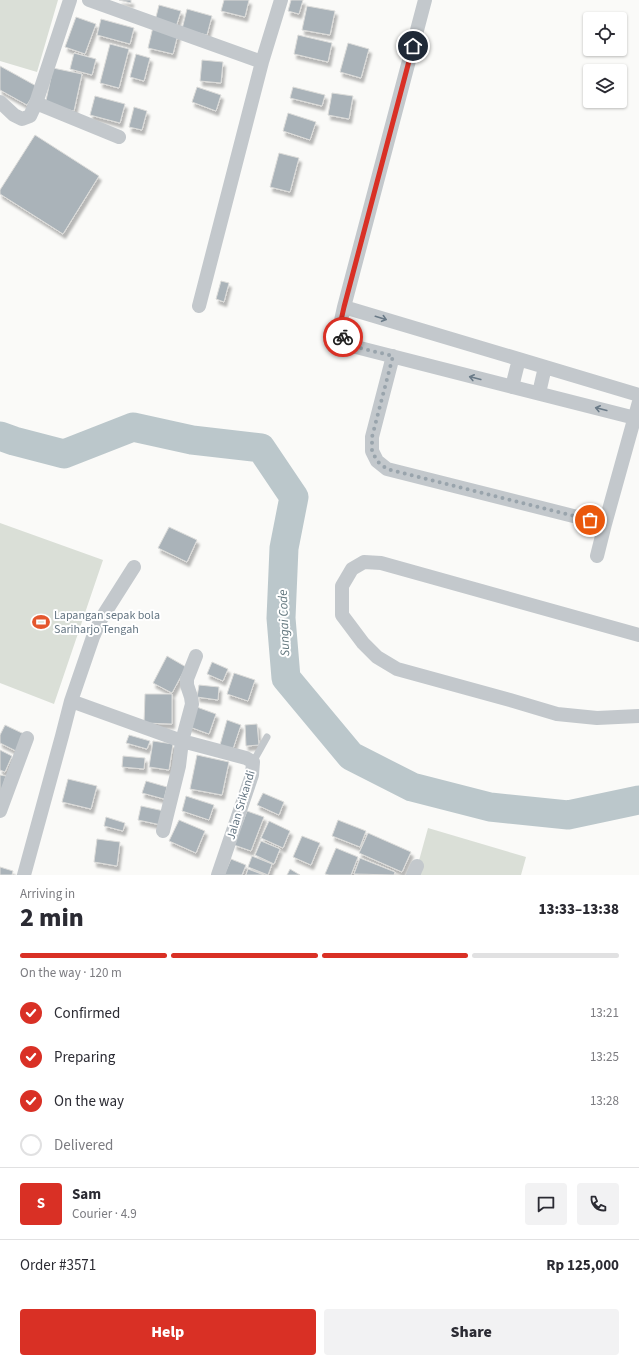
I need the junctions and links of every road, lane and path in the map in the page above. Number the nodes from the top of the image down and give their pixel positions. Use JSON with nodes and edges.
{"nodes":[{"id":1,"x":70,"y":0,"type":"edge"},
{"id":2,"x":88,"y":0,"type":"edge"},
{"id":3,"x":281,"y":0,"type":"edge"},
{"id":4,"x":425,"y":0,"type":"edge"},
{"id":5,"x":262,"y":62,"type":"junction"},
{"id":6,"x":0,"y":102,"type":"edge"},
{"id":7,"x":36,"y":103,"type":"junction"},
{"id":8,"x":119,"y":137,"type":"dead end"},
{"id":9,"x":199,"y":306,"type":"dead end"},
{"id":10,"x":344,"y":307,"type":"junction"},
{"id":11,"x":393,"y":356,"type":"junction"},
{"id":12,"x":519,"y":359,"type":"junction"},
{"id":13,"x":545,"y":367,"type":"junction"},
{"id":14,"x":512,"y":387,"type":"junction"},
{"id":15,"x":539,"y":394,"type":"junction"},
{"id":16,"x":639,"y":395,"type":"edge"},
{"id":17,"x":639,"y":402,"type":"edge"},
{"id":18,"x":637,"y":419,"type":"edge"},
{"id":19,"x":605,"y":524,"type":"junction"},
{"id":20,"x":597,"y":556,"type":"dead end"},
{"id":21,"x":134,"y":568,"type":"dead end"},
{"id":22,"x":639,"y":635,"type":"edge"},
{"id":23,"x":196,"y":656,"type":"dead end"},
{"id":24,"x":71,"y":701,"type":"junction"},
{"id":25,"x":639,"y":716,"type":"edge"},
{"id":26,"x":267,"y":737,"type":"dead end"},
{"id":27,"x":27,"y":738,"type":"dead end"},
{"id":28,"x":182,"y":741,"type":"junction"},
{"id":29,"x":253,"y":762,"type":"junction"},
{"id":30,"x":0,"y":811,"type":"edge"},
{"id":31,"x":163,"y":831,"type":"dead end"},
{"id":32,"x":24,"y":875,"type":"edge"},
{"id":33,"x":218,"y":875,"type":"edge"}],
"edges":[{"from":1,"to":7,"type":"street"},
{"from":2,"to":5,"type":"street"},
{"from":3,"to":5,"type":"street"},
{"from":4,"to":10,"type":"street"},
{"from":5,"to":9,"type":"street"},
{"from":6,"to":7,"type":"street"},
{"from":7,"to":8,"type":"street"},
{"from":10,"to":11,"type":"street"},
{"from":10,"to":12,"type":"street","one_way":true},
{"from":14,"to":11,"type":"street","one_way":true},
{"from":11,"to":19,"type":"street"},
{"from":12,"to":13,"type":"street"},
{"from":12,"to":14,"type":"street"},
{"from":13,"to":15,"type":"street"},
{"from":13,"to":16,"type":"street"},
{"from":14,"to":15,"type":"street"},
{"from":18,"to":15,"type":"street","one_way":true},
{"from":17,"to":18,"type":"street"},
{"from":18,"to":19,"type":"street"},
{"from":19,"to":20,"type":"street"},
{"from":21,"to":24,"type":"street"},
{"from":22,"to":25,"type":"street"},
{"from":23,"to":28,"type":"street"},
{"from":24,"to":28,"type":"street"},
{"from":24,"to":32,"type":"street"},
{"from":26,"to":29,"type":"lane","name":"Jalan Srikandi"},
{"from":27,"to":30,"type":"street"},
{"from":28,"to":29,"type":"street"},
{"from":28,"to":31,"type":"street"},
{"from":29,"to":33,"type":"street","name":"Jalan Srikandi"}]}
